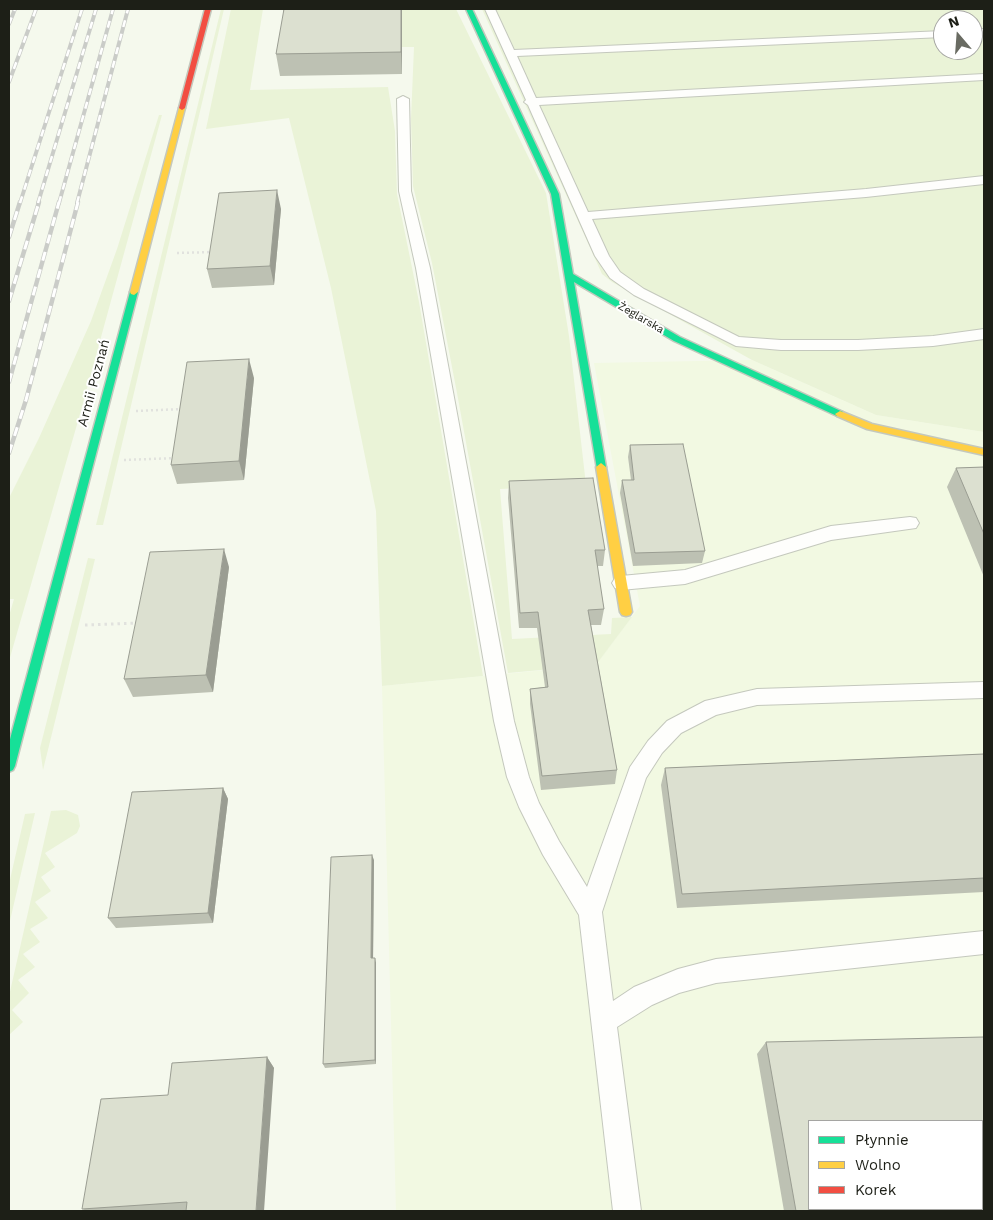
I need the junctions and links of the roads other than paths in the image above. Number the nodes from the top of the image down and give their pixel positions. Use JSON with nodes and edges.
{"nodes":[{"id":1,"x":208,"y":9,"type":"edge"},
{"id":2,"x":469,"y":9,"type":"edge"},
{"id":3,"x":490,"y":9,"type":"edge"},
{"id":4,"x":933,"y":35,"type":"edge"},
{"id":5,"x":509,"y":53,"type":"junction"},
{"id":6,"x":984,"y":77,"type":"edge"},
{"id":7,"x":403,"y":98,"type":"dead end"},
{"id":8,"x":530,"y":102,"type":"junction"},
{"id":9,"x":984,"y":180,"type":"edge"},
{"id":10,"x":584,"y":216,"type":"junction"},
{"id":11,"x":569,"y":275,"type":"junction"},
{"id":12,"x":984,"y":334,"type":"edge"},
{"id":13,"x":984,"y":452,"type":"edge"},
{"id":14,"x":910,"y":523,"type":"dead end"},
{"id":15,"x":621,"y":583,"type":"junction"},
{"id":16,"x":626,"y":612,"type":"dead end"},
{"id":17,"x":984,"y":690,"type":"edge"},
{"id":18,"x":9,"y":766,"type":"edge"},
{"id":19,"x":590,"y":912,"type":"junction"},
{"id":20,"x":984,"y":943,"type":"edge"},
{"id":21,"x":605,"y":1020,"type":"junction"},
{"id":22,"x":627,"y":1211,"type":"edge"}],
"edges":[{"from":1,"to":18,"type":"street","name":"Armii Poznań"},
{"from":2,"to":11,"type":"street"},
{"from":3,"to":5,"type":"lane"},
{"from":4,"to":5,"type":"lane"},
{"from":5,"to":8,"type":"lane"},
{"from":6,"to":8,"type":"lane"},
{"from":7,"to":19,"type":"lane"},
{"from":8,"to":10,"type":"lane"},
{"from":9,"to":10,"type":"lane"},
{"from":10,"to":12,"type":"lane"},
{"from":11,"to":13,"type":"street","name":"Żeglarska"},
{"from":11,"to":15,"type":"street"},
{"from":14,"to":15,"type":"lane"},
{"from":15,"to":16,"type":"street"},
{"from":17,"to":19,"type":"lane"},
{"from":19,"to":21,"type":"lane"},
{"from":20,"to":21,"type":"lane"},
{"from":21,"to":22,"type":"lane"}]}
